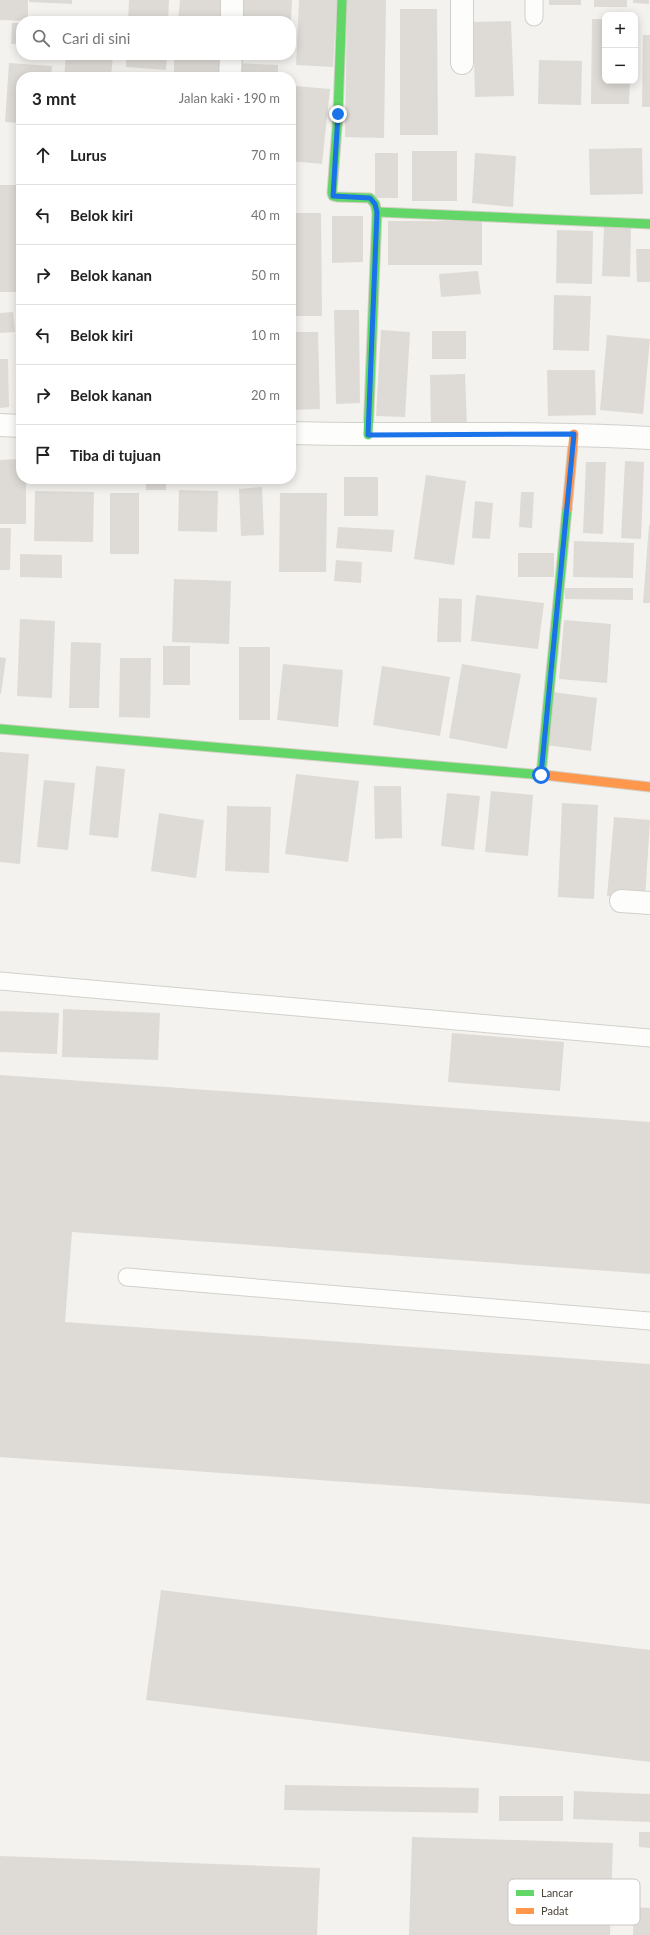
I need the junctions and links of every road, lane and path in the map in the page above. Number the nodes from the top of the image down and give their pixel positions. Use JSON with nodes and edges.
{"nodes":[{"id":1,"x":232,"y":0,"type":"edge"},
{"id":2,"x":342,"y":0,"type":"edge"},
{"id":3,"x":462,"y":0,"type":"edge"},
{"id":4,"x":534,"y":0,"type":"edge"},
{"id":5,"x":232,"y":16,"type":"edge"},
{"id":6,"x":534,"y":17,"type":"dead end"},
{"id":7,"x":230,"y":60,"type":"edge"},
{"id":8,"x":462,"y":63,"type":"dead end"},
{"id":9,"x":230,"y":72,"type":"edge"},
{"id":10,"x":377,"y":212,"type":"junction"},
{"id":11,"x":650,"y":224,"type":"edge"},
{"id":12,"x":0,"y":425,"type":"edge"},
{"id":13,"x":16,"y":426,"type":"edge"},
{"id":14,"x":296,"y":433,"type":"edge"},
{"id":15,"x":574,"y":434,"type":"junction"},
{"id":16,"x":368,"y":435,"type":"junction"},
{"id":17,"x":650,"y":438,"type":"edge"},
{"id":18,"x":0,"y":729,"type":"edge"},
{"id":19,"x":541,"y":775,"type":"junction"},
{"id":20,"x":650,"y":787,"type":"edge"},
{"id":21,"x":621,"y":901,"type":"dead end"},
{"id":22,"x":650,"y":903,"type":"edge"},
{"id":23,"x":0,"y":980,"type":"edge"},
{"id":24,"x":650,"y":1038,"type":"edge"},
{"id":25,"x":127,"y":1277,"type":"dead end"},
{"id":26,"x":650,"y":1321,"type":"edge"}],
"edges":[{"from":1,"to":5,"type":"street"},
{"from":2,"to":10,"type":"street"},
{"from":3,"to":8,"type":"street"},
{"from":4,"to":6,"type":"lane"},
{"from":7,"to":9,"type":"street"},
{"from":10,"to":11,"type":"street"},
{"from":10,"to":16,"type":"street"},
{"from":12,"to":13,"type":"street"},
{"from":14,"to":16,"type":"street"},
{"from":15,"to":16,"type":"street"},
{"from":15,"to":17,"type":"street"},
{"from":15,"to":19,"type":"street"},
{"from":18,"to":19,"type":"street"},
{"from":19,"to":20,"type":"street"},
{"from":21,"to":22,"type":"street"},
{"from":23,"to":24,"type":"lane"},
{"from":25,"to":26,"type":"lane"}]}
